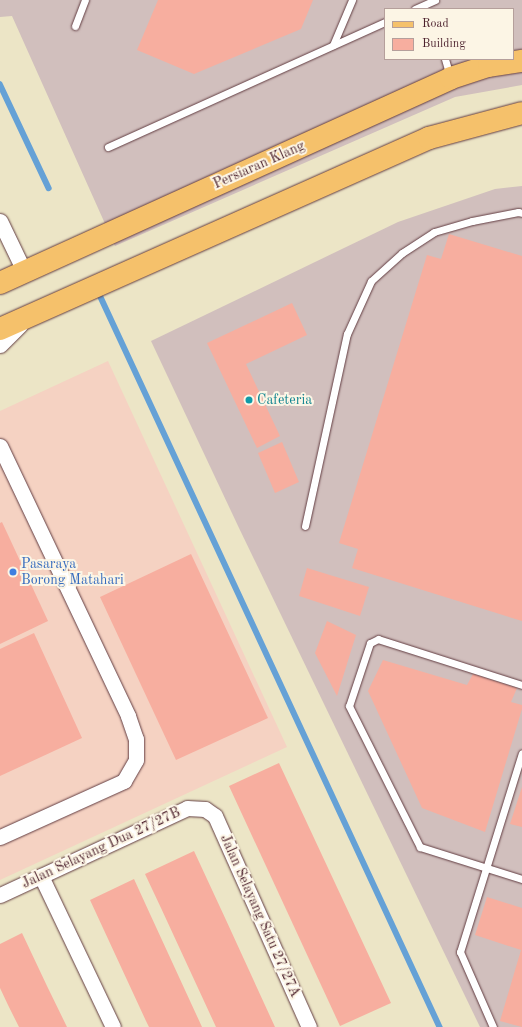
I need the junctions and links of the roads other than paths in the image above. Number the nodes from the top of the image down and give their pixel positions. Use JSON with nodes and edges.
{"nodes":[{"id":1,"x":85,"y":0,"type":"edge"},
{"id":2,"x":352,"y":0,"type":"edge"},
{"id":3,"x":431,"y":4,"type":"edge"},
{"id":4,"x":418,"y":8,"type":"edge"},
{"id":5,"x":384,"y":22,"type":"edge"},
{"id":6,"x":75,"y":26,"type":"dead end"},
{"id":7,"x":333,"y":44,"type":"junction"},
{"id":8,"x":507,"y":60,"type":"edge"},
{"id":9,"x":522,"y":61,"type":"edge"},
{"id":10,"x":489,"y":66,"type":"junction"},
{"id":11,"x":448,"y":68,"type":"edge"},
{"id":12,"x":522,"y":113,"type":"edge"},
{"id":13,"x":108,"y":147,"type":"dead end"},
{"id":14,"x":522,"y":213,"type":"edge"},
{"id":15,"x":0,"y":221,"type":"edge"},
{"id":16,"x":24,"y":272,"type":"junction"},
{"id":17,"x":0,"y":283,"type":"edge"},
{"id":18,"x":29,"y":316,"type":"junction"},
{"id":19,"x":0,"y":329,"type":"edge"},
{"id":20,"x":0,"y":345,"type":"edge"},
{"id":21,"x":0,"y":446,"type":"edge"},
{"id":22,"x":304,"y":526,"type":"dead end"},
{"id":23,"x":522,"y":685,"type":"edge"},
{"id":24,"x":522,"y":753,"type":"edge"},
{"id":25,"x":205,"y":809,"type":"joint"},
{"id":26,"x":0,"y":837,"type":"edge"},
{"id":27,"x":486,"y":868,"type":"junction"},
{"id":28,"x":42,"y":876,"type":"junction"},
{"id":29,"x":522,"y":879,"type":"edge"},
{"id":30,"x":0,"y":895,"type":"edge"},
{"id":31,"x":113,"y":1027,"type":"edge"},
{"id":32,"x":309,"y":1027,"type":"edge"},
{"id":33,"x":493,"y":1027,"type":"edge"}],
"edges":[{"from":1,"to":6,"type":"lane"},
{"from":2,"to":7,"type":"lane"},
{"from":3,"to":4,"type":"lane"},
{"from":5,"to":7,"type":"lane"},
{"from":7,"to":13,"type":"lane"},
{"from":8,"to":10,"type":"main road"},
{"from":9,"to":10,"type":"main road","name":"Persiaran Klang"},
{"from":10,"to":11,"type":"main road","name":"Persiaran Klang"},
{"from":11,"to":16,"type":"main road","name":"Persiaran Klang"},
{"from":12,"to":18,"type":"main road"},
{"from":14,"to":22,"type":"lane"},
{"from":15,"to":16,"type":"street"},
{"from":16,"to":17,"type":"main road","name":"Persiaran Klang"},
{"from":18,"to":19,"type":"main road"},
{"from":18,"to":20,"type":"street"},
{"from":21,"to":26,"type":"street"},
{"from":23,"to":27,"type":"lane"},
{"from":24,"to":27,"type":"lane"},
{"from":25,"to":28,"type":"street","name":"Jalan Selayang Dua 27/27B"},
{"from":25,"to":32,"type":"street","name":"Jalan Selayang Satu 27/27A"},
{"from":27,"to":29,"type":"lane"},
{"from":27,"to":33,"type":"lane"},
{"from":28,"to":30,"type":"street","name":"Jalan Selayang Dua 27/27B"},
{"from":28,"to":31,"type":"street"}]}
